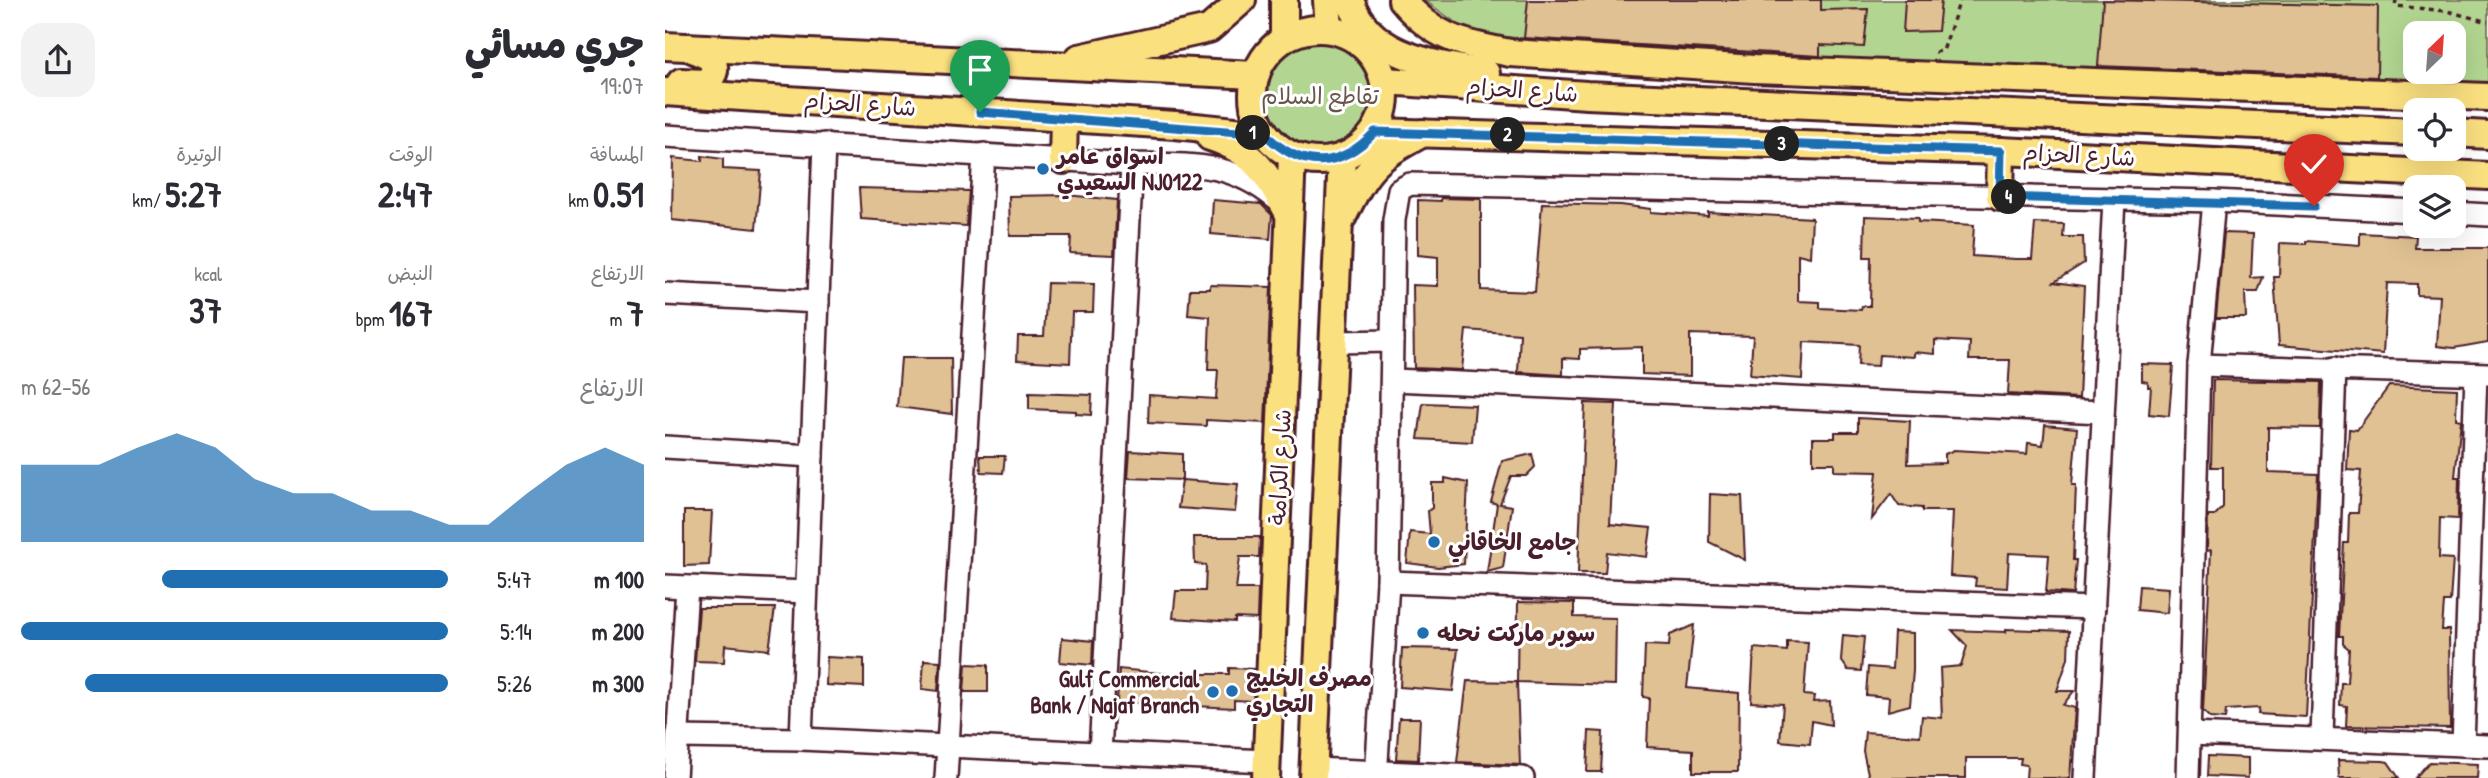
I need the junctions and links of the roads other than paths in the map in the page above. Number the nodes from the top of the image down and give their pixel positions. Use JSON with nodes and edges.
{"nodes":[{"id":1,"x":1242,"y":0,"type":"edge"},
{"id":2,"x":1284,"y":0,"type":"edge"},
{"id":3,"x":1327,"y":0,"type":"edge"},
{"id":4,"x":1350,"y":0,"type":"edge"},
{"id":5,"x":1402,"y":0,"type":"edge"},
{"id":6,"x":1329,"y":29,"type":"junction"},
{"id":7,"x":1284,"y":38,"type":"junction"},
{"id":8,"x":677,"y":47,"type":"edge"},
{"id":9,"x":1045,"y":65,"type":"junction"},
{"id":10,"x":1915,"y":73,"type":"junction"},
{"id":11,"x":1255,"y":75,"type":"junction"},
{"id":12,"x":665,"y":81,"type":"edge"},
{"id":13,"x":1385,"y":81,"type":"junction"},
{"id":14,"x":665,"y":92,"type":"edge"},
{"id":15,"x":1587,"y":95,"type":"junction"},
{"id":16,"x":2488,"y":97,"type":"edge"},
{"id":17,"x":1947,"y":109,"type":"junction"},
{"id":18,"x":1064,"y":118,"type":"junction"},
{"id":19,"x":1175,"y":125,"type":"junction"},
{"id":20,"x":2323,"y":127,"type":"junction"},
{"id":21,"x":1375,"y":132,"type":"junction"},
{"id":22,"x":1423,"y":132,"type":"junction"},
{"id":23,"x":2403,"y":132,"type":"edge"},
{"id":24,"x":1265,"y":134,"type":"junction"},
{"id":25,"x":2403,"y":134,"type":"edge"},
{"id":26,"x":2466,"y":134,"type":"edge"},
{"id":27,"x":2488,"y":135,"type":"edge"},
{"id":28,"x":665,"y":136,"type":"edge"},
{"id":29,"x":824,"y":144,"type":"junction"},
{"id":30,"x":2001,"y":151,"type":"junction"},
{"id":31,"x":983,"y":154,"type":"junction"},
{"id":32,"x":1292,"y":156,"type":"junction"},
{"id":33,"x":1342,"y":158,"type":"junction"},
{"id":34,"x":1063,"y":160,"type":"junction"},
{"id":35,"x":1132,"y":164,"type":"junction"},
{"id":36,"x":2325,"y":167,"type":"junction"},
{"id":37,"x":2397,"y":172,"type":"junction"},
{"id":38,"x":2488,"y":176,"type":"edge"},
{"id":39,"x":2000,"y":197,"type":"junction"},
{"id":40,"x":2114,"y":199,"type":"junction"},
{"id":41,"x":2214,"y":201,"type":"junction"},
{"id":42,"x":2403,"y":210,"type":"edge"},
{"id":43,"x":1288,"y":212,"type":"junction"},
{"id":44,"x":2466,"y":214,"type":"edge"},
{"id":45,"x":2488,"y":215,"type":"edge"},
{"id":46,"x":1339,"y":223,"type":"junction"},
{"id":47,"x":665,"y":294,"type":"edge"},
{"id":48,"x":818,"y":302,"type":"junction"},
{"id":49,"x":1392,"y":341,"type":"junction"},
{"id":50,"x":1334,"y":342,"type":"junction"},
{"id":51,"x":2199,"y":365,"type":"junction"},
{"id":52,"x":2335,"y":368,"type":"junction"},
{"id":53,"x":2482,"y":374,"type":"edge"},
{"id":54,"x":1393,"y":380,"type":"junction"},
{"id":55,"x":2103,"y":412,"type":"junction"},
{"id":56,"x":665,"y":447,"type":"edge"},
{"id":57,"x":812,"y":456,"type":"junction"},
{"id":58,"x":1388,"y":582,"type":"junction"},
{"id":59,"x":665,"y":586,"type":"edge"},
{"id":60,"x":687,"y":587,"type":"junction"},
{"id":61,"x":806,"y":592,"type":"junction"},
{"id":62,"x":2094,"y":608,"type":"junction"},
{"id":63,"x":2190,"y":734,"type":"junction"},
{"id":64,"x":678,"y":737,"type":"junction"},
{"id":65,"x":2322,"y":737,"type":"junction"},
{"id":66,"x":801,"y":739,"type":"junction"},
{"id":67,"x":2463,"y":745,"type":"junction"},
{"id":68,"x":949,"y":746,"type":"junction"},
{"id":69,"x":2488,"y":746,"type":"edge"},
{"id":70,"x":1100,"y":753,"type":"junction"},
{"id":71,"x":1266,"y":770,"type":"edge"},
{"id":72,"x":1313,"y":774,"type":"edge"},
{"id":73,"x":1376,"y":775,"type":"edge"},
{"id":74,"x":675,"y":778,"type":"edge"},
{"id":75,"x":946,"y":778,"type":"edge"},
{"id":76,"x":1523,"y":778,"type":"edge"},
{"id":77,"x":2085,"y":778,"type":"edge"},
{"id":78,"x":2188,"y":778,"type":"edge"}],
"edges":[{"from":1,"to":9,"type":"main road"},
{"from":2,"to":7,"type":"main road"},
{"from":3,"to":6,"type":"main road"},
{"from":4,"to":15,"type":"main road"},
{"from":5,"to":10,"type":"main road"},
{"from":6,"to":7,"type":"main road"},
{"from":6,"to":13,"type":"main road"},
{"from":7,"to":11,"type":"main road"},
{"from":8,"to":9,"type":"main road","name":"شارع الحزام"},
{"from":8,"to":12,"type":"main road"},
{"from":9,"to":11,"type":"main road","name":"شارع الحزام"},
{"from":10,"to":16,"type":"main road"},
{"from":10,"to":17,"type":"main road"},
{"from":11,"to":24,"type":"main road"},
{"from":13,"to":15,"type":"main road","name":"شارع الحزام"},
{"from":13,"to":21,"type":"main road"},
{"from":14,"to":18,"type":"main road","name":"شارع الحزام"},
{"from":15,"to":17,"type":"main road","name":"شارع الحزام"},
{"from":17,"to":20,"type":"main road","name":"شارع الحزام"},
{"from":18,"to":19,"type":"main road","name":"شارع الحزام"},
{"from":18,"to":34,"type":"main road"},
{"from":19,"to":24,"type":"main road","name":"شارع الحزام"},
{"from":19,"to":43,"type":"main road"},
{"from":20,"to":23,"type":"main road","name":"شارع الحزام"},
{"from":20,"to":36,"type":"main road"},
{"from":21,"to":22,"type":"main road","name":"شارع الحزام"},
{"from":21,"to":33,"type":"main road"},
{"from":22,"to":30,"type":"main road","name":"شارع الحزام"},
{"from":22,"to":46,"type":"main road"},
{"from":24,"to":32,"type":"main road"},
{"from":25,"to":37,"type":"main road"},
{"from":26,"to":27,"type":"main road"},
{"from":28,"to":29,"type":"street"},
{"from":29,"to":31,"type":"street"},
{"from":29,"to":48,"type":"street"},
{"from":30,"to":36,"type":"main road","name":"شارع الحزام"},
{"from":30,"to":39,"type":"main road"},
{"from":31,"to":34,"type":"street"},
{"from":31,"to":68,"type":"street"},
{"from":32,"to":33,"type":"main road"},
{"from":32,"to":43,"type":"main road","name":"شارع الكرامة"},
{"from":33,"to":46,"type":"main road","name":"شارع الكرامة"},
{"from":34,"to":35,"type":"street"},
{"from":35,"to":43,"type":"street"},
{"from":35,"to":70,"type":"street"},
{"from":36,"to":37,"type":"main road","name":"شارع الحزام"},
{"from":37,"to":38,"type":"main road","name":"شارع الحزام"},
{"from":39,"to":40,"type":"street"},
{"from":39,"to":49,"type":"street"},
{"from":40,"to":41,"type":"street"},
{"from":40,"to":55,"type":"street"},
{"from":41,"to":42,"type":"street"},
{"from":41,"to":51,"type":"street"},
{"from":43,"to":71,"type":"main road","name":"شارع الكرامة"},
{"from":44,"to":45,"type":"street"},
{"from":46,"to":50,"type":"main road","name":"شارع الكرامة"},
{"from":47,"to":48,"type":"street"},
{"from":48,"to":57,"type":"street"},
{"from":49,"to":50,"type":"street"},
{"from":49,"to":54,"type":"street"},
{"from":50,"to":72,"type":"main road","name":"شارع الكرامة"},
{"from":51,"to":52,"type":"street"},
{"from":51,"to":63,"type":"street"},
{"from":52,"to":53,"type":"street"},
{"from":52,"to":65,"type":"street"},
{"from":53,"to":67,"type":"street"},
{"from":54,"to":55,"type":"street"},
{"from":54,"to":58,"type":"street"},
{"from":55,"to":62,"type":"street"},
{"from":56,"to":57,"type":"street"},
{"from":57,"to":61,"type":"street"},
{"from":58,"to":62,"type":"street"},
{"from":58,"to":73,"type":"street"},
{"from":59,"to":60,"type":"street"},
{"from":60,"to":61,"type":"street"},
{"from":60,"to":64,"type":"street"},
{"from":61,"to":66,"type":"street"},
{"from":62,"to":77,"type":"street"},
{"from":63,"to":65,"type":"street"},
{"from":63,"to":78,"type":"street"},
{"from":64,"to":66,"type":"street"},
{"from":64,"to":74,"type":"street"},
{"from":65,"to":67,"type":"street"},
{"from":66,"to":68,"type":"street"},
{"from":67,"to":69,"type":"street"},
{"from":68,"to":70,"type":"street"},
{"from":68,"to":75,"type":"street"},
{"from":70,"to":71,"type":"street"},
{"from":72,"to":73,"type":"street"},
{"from":73,"to":76,"type":"street"}]}
